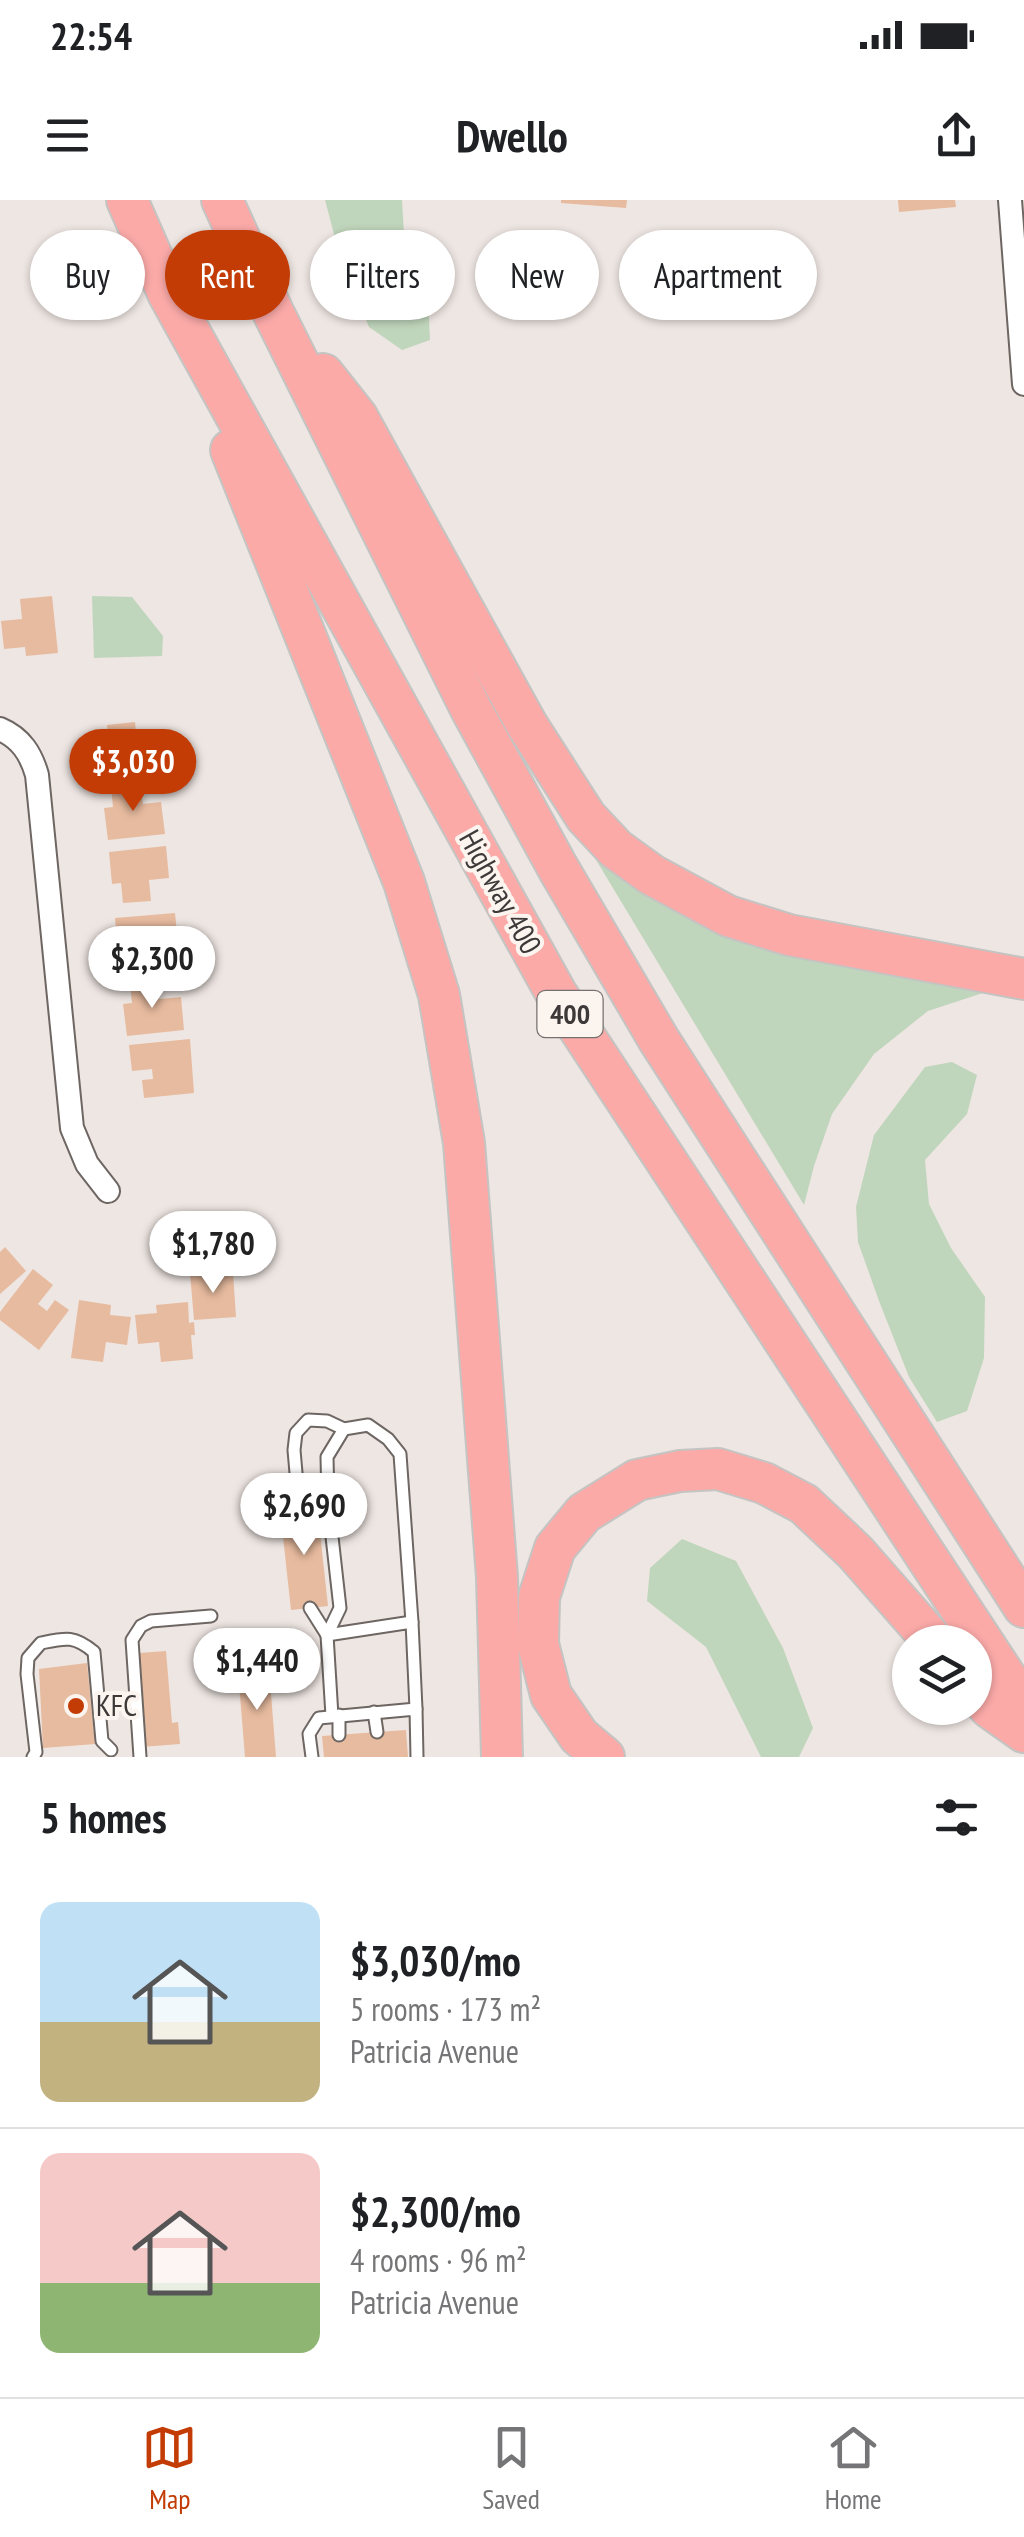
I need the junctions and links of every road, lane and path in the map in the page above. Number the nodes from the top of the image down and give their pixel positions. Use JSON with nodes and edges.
{"nodes":[{"id":1,"x":127,"y":200,"type":"edge"},
{"id":2,"x":222,"y":200,"type":"edge"},
{"id":3,"x":1010,"y":200,"type":"edge"},
{"id":4,"x":236,"y":230,"type":"edge"},
{"id":5,"x":165,"y":286,"type":"edge"},
{"id":6,"x":179,"y":320,"type":"edge"},
{"id":7,"x":183,"y":320,"type":"edge"},
{"id":8,"x":277,"y":320,"type":"edge"},
{"id":9,"x":279,"y":320,"type":"edge"},
{"id":10,"x":1024,"y":384,"type":"edge"},
{"id":11,"x":0,"y":730,"type":"edge"},
{"id":12,"x":1024,"y":979,"type":"edge"},
{"id":13,"x":108,"y":1191,"type":"dead end"},
{"id":14,"x":344,"y":1429,"type":"junction"},
{"id":15,"x":298,"y":1507,"type":"dead end"},
{"id":16,"x":1024,"y":1607,"type":"edge"},
{"id":17,"x":310,"y":1608,"type":"dead end"},
{"id":18,"x":211,"y":1616,"type":"dead end"},
{"id":19,"x":412,"y":1622,"type":"junction"},
{"id":20,"x":919,"y":1625,"type":"edge"},
{"id":21,"x":328,"y":1636,"type":"junction"},
{"id":22,"x":1024,"y":1705,"type":"edge"},
{"id":23,"x":416,"y":1709,"type":"junction"},
{"id":24,"x":992,"y":1709,"type":"edge"},
{"id":25,"x":374,"y":1712,"type":"junction"},
{"id":26,"x":335,"y":1715,"type":"junction"},
{"id":27,"x":377,"y":1732,"type":"dead end"},
{"id":28,"x":1024,"y":1732,"type":"edge"},
{"id":29,"x":340,"y":1735,"type":"dead end"},
{"id":30,"x":111,"y":1750,"type":"dead end"},
{"id":31,"x":33,"y":1757,"type":"edge"},
{"id":32,"x":140,"y":1757,"type":"edge"},
{"id":33,"x":312,"y":1757,"type":"edge"},
{"id":34,"x":417,"y":1757,"type":"edge"},
{"id":35,"x":502,"y":1757,"type":"edge"},
{"id":36,"x":604,"y":1757,"type":"edge"}],
"edges":[{"from":1,"to":5,"type":"highway","name":"Highway 400","number":"400"},
{"from":2,"to":4,"type":"highway","name":"Highway 400","number":"400"},
{"from":3,"to":10,"type":"street"},
{"from":6,"to":35,"type":"highway"},
{"from":7,"to":22,"type":"highway","name":"Highway 400","number":"400"},
{"from":8,"to":16,"type":"highway","name":"Highway 400","number":"400"},
{"from":9,"to":12,"type":"highway"},
{"from":11,"to":13,"type":"street"},
{"from":14,"to":15,"type":"lane"},
{"from":14,"to":19,"type":"lane"},
{"from":14,"to":21,"type":"lane"},
{"from":17,"to":21,"type":"lane"},
{"from":18,"to":32,"type":"lane"},
{"from":19,"to":21,"type":"lane"},
{"from":19,"to":23,"type":"lane"},
{"from":20,"to":36,"type":"highway"},
{"from":21,"to":26,"type":"lane"},
{"from":23,"to":25,"type":"lane"},
{"from":23,"to":34,"type":"lane"},
{"from":24,"to":28,"type":"highway"},
{"from":25,"to":26,"type":"lane"},
{"from":25,"to":27,"type":"lane"},
{"from":26,"to":29,"type":"lane"},
{"from":26,"to":33,"type":"lane"},
{"from":30,"to":31,"type":"lane"}]}
